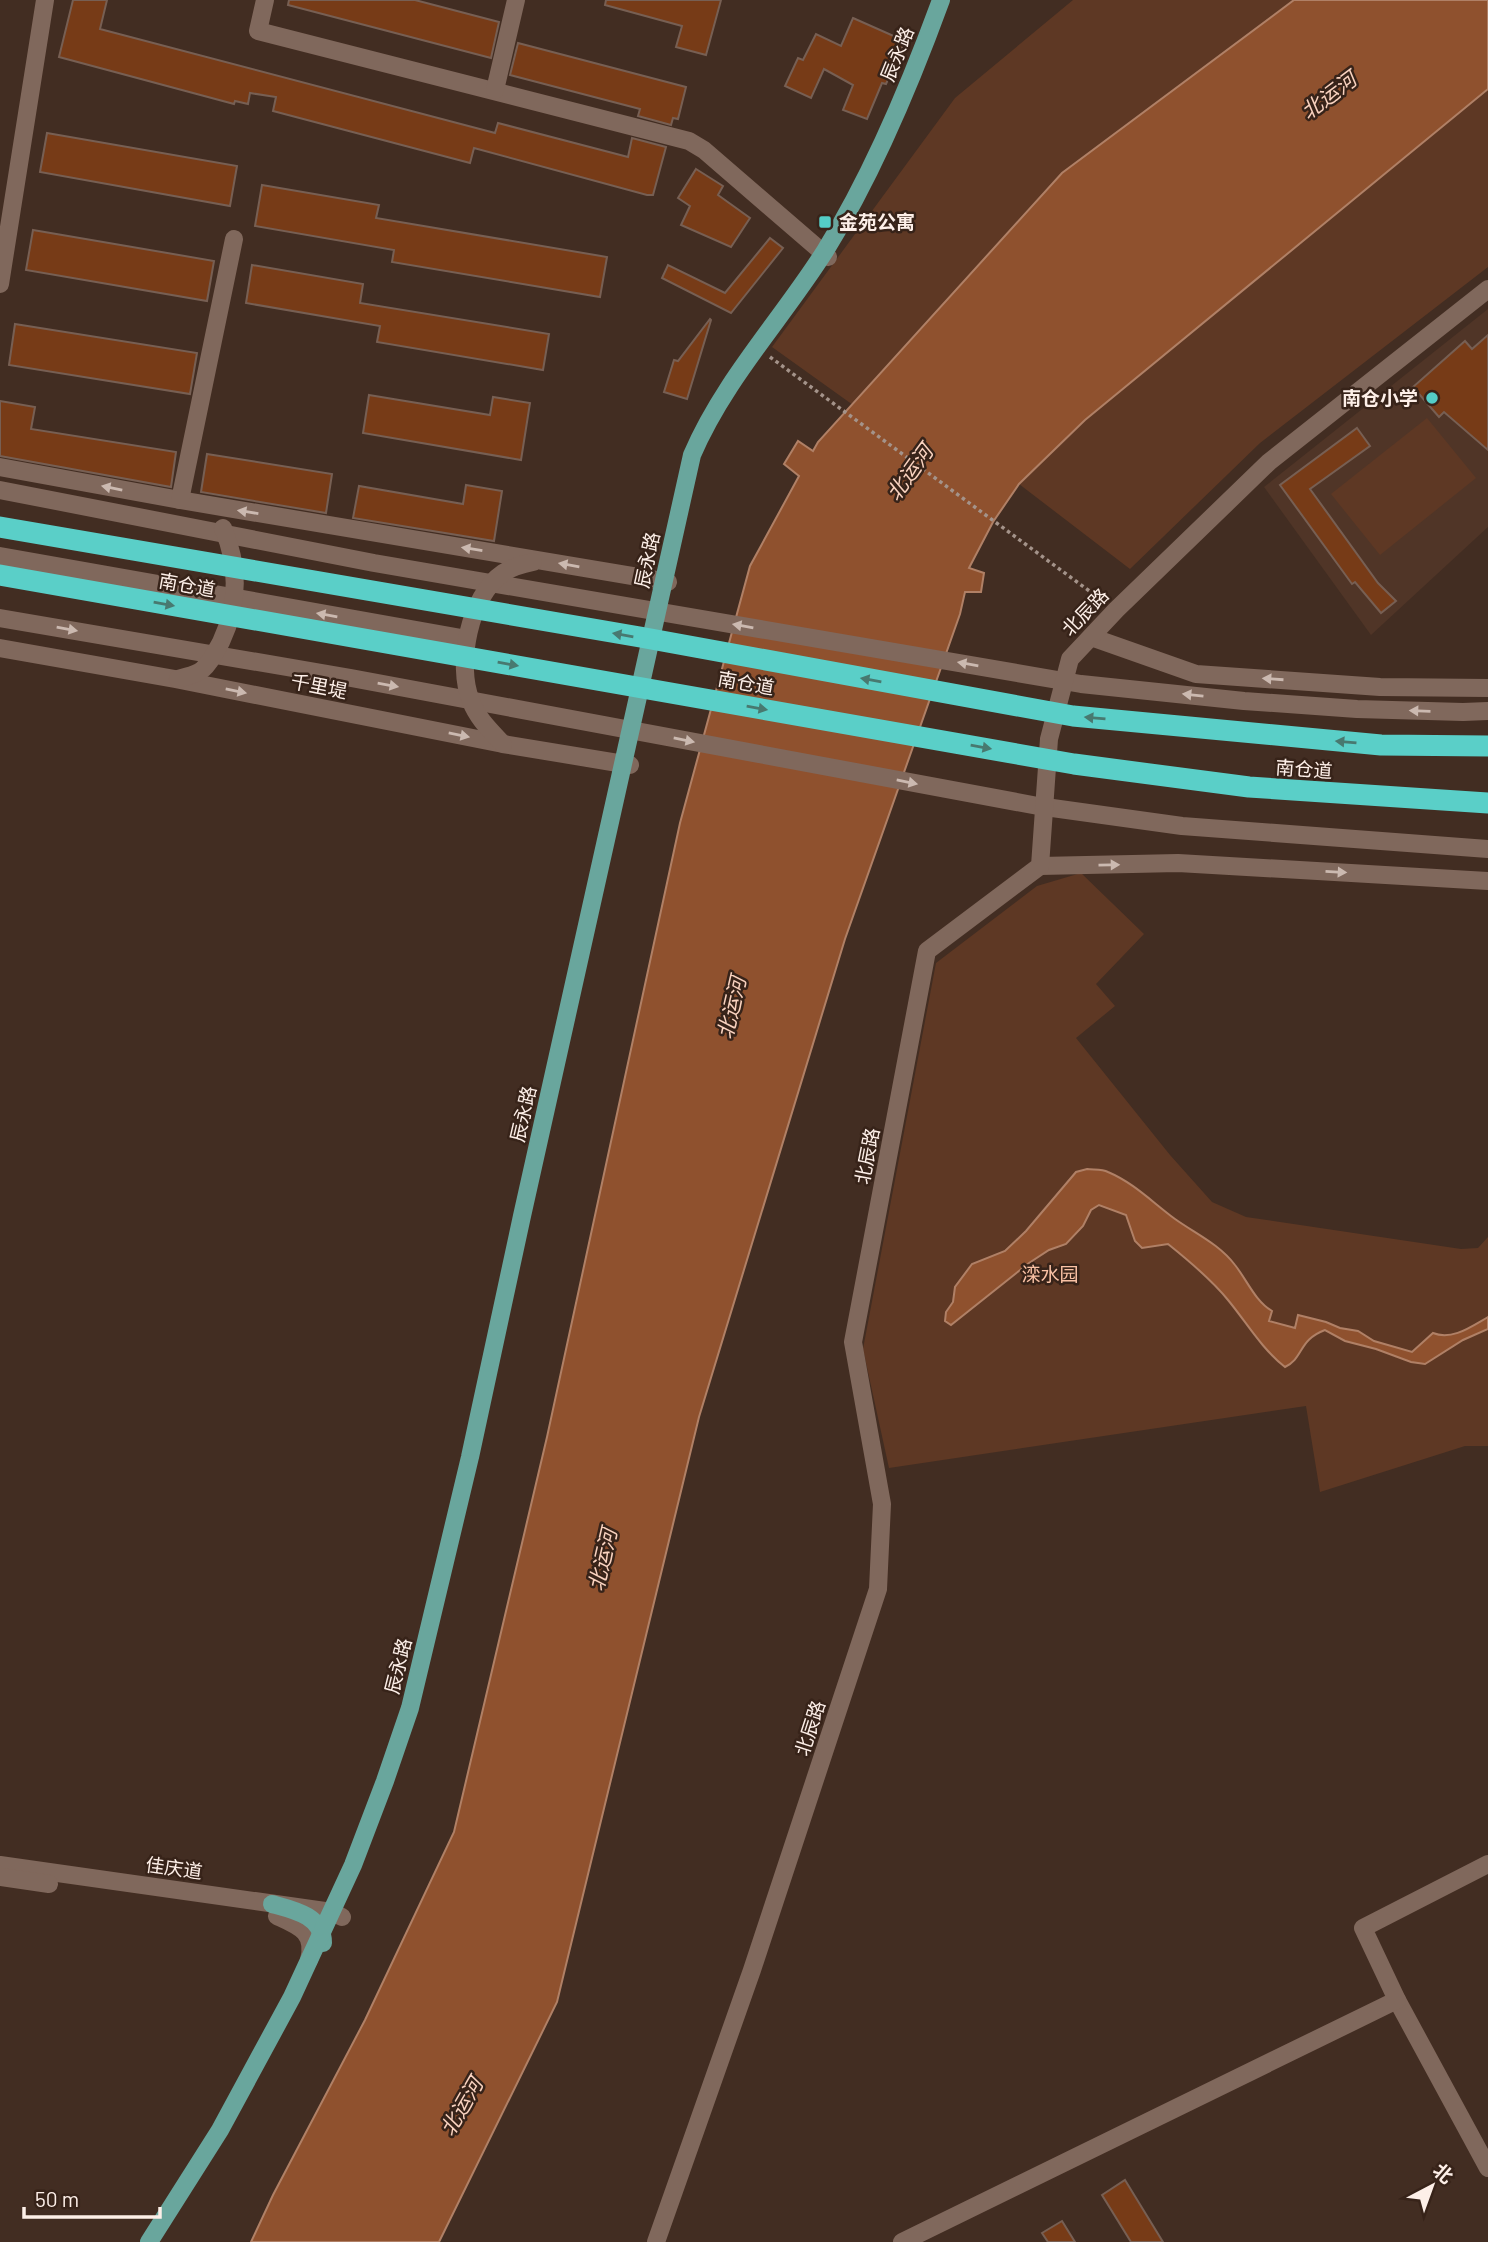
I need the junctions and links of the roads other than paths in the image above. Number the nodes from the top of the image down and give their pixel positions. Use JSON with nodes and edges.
{"nodes":[{"id":1,"x":45,"y":0,"type":"edge"},
{"id":2,"x":265,"y":0,"type":"edge"},
{"id":3,"x":516,"y":0,"type":"edge"},
{"id":4,"x":941,"y":0,"type":"edge"},
{"id":5,"x":948,"y":0,"type":"edge"},
{"id":6,"x":495,"y":90,"type":"junction"},
{"id":7,"x":234,"y":239,"type":"dead end"},
{"id":8,"x":826,"y":255,"type":"junction"},
{"id":9,"x":0,"y":284,"type":"edge"},
{"id":10,"x":1488,"y":289,"type":"edge"},
{"id":11,"x":0,"y":467,"type":"edge"},
{"id":12,"x":0,"y":490,"type":"edge"},
{"id":13,"x":180,"y":500,"type":"junction"},
{"id":14,"x":211,"y":506,"type":"junction"},
{"id":15,"x":0,"y":527,"type":"edge"},
{"id":16,"x":0,"y":556,"type":"edge"},
{"id":17,"x":540,"y":560,"type":"junction"},
{"id":18,"x":0,"y":575,"type":"edge"},
{"id":19,"x":662,"y":576,"type":"junction"},
{"id":20,"x":234,"y":599,"type":"junction"},
{"id":21,"x":0,"y":618,"type":"edge"},
{"id":22,"x":1091,"y":637,"type":"junction"},
{"id":23,"x":467,"y":639,"type":"junction"},
{"id":24,"x":0,"y":648,"type":"edge"},
{"id":25,"x":175,"y":680,"type":"junction"},
{"id":26,"x":1488,"y":688,"type":"edge"},
{"id":27,"x":1488,"y":711,"type":"edge"},
{"id":28,"x":503,"y":744,"type":"junction"},
{"id":29,"x":1488,"y":746,"type":"edge"},
{"id":30,"x":627,"y":765,"type":"junction"},
{"id":31,"x":1488,"y":803,"type":"edge"},
{"id":32,"x":1488,"y":849,"type":"edge"},
{"id":33,"x":1040,"y":866,"type":"junction"},
{"id":34,"x":1488,"y":881,"type":"edge"},
{"id":35,"x":1488,"y":1864,"type":"edge"},
{"id":36,"x":0,"y":1865,"type":"edge"},
{"id":37,"x":0,"y":1877,"type":"edge"},
{"id":38,"x":274,"y":1910,"type":"junction"},
{"id":39,"x":329,"y":1922,"type":"junction"},
{"id":40,"x":313,"y":1964,"type":"junction"},
{"id":41,"x":1397,"y":2000,"type":"junction"},
{"id":42,"x":1488,"y":2168,"type":"edge"},
{"id":43,"x":149,"y":2242,"type":"edge"},
{"id":44,"x":160,"y":2242,"type":"edge"},
{"id":45,"x":656,"y":2242,"type":"edge"},
{"id":46,"x":902,"y":2242,"type":"edge"}],
"edges":[{"from":1,"to":9,"type":"street"},
{"from":2,"to":6,"type":"street"},
{"from":3,"to":6,"type":"street"},
{"from":4,"to":8,"type":"main road","name":"辰永路"},
{"from":5,"to":8,"type":"main road","name":"辰永路"},
{"from":6,"to":8,"type":"street"},
{"from":7,"to":13,"type":"street"},
{"from":8,"to":19,"type":"main road","name":"辰永路"},
{"from":8,"to":19,"type":"main road","name":"辰永路"},
{"from":10,"to":22,"type":"street","name":"北辰路"},
{"from":13,"to":11,"type":"street","one_way":true},
{"from":27,"to":12,"type":"street","one_way":true},
{"from":13,"to":14,"type":"street"},
{"from":17,"to":14,"type":"street","one_way":true},
{"from":14,"to":20,"type":"street"},
{"from":29,"to":15,"type":"highway","name":"南仓道","one_way":true},
{"from":16,"to":20,"type":"street"},
{"from":19,"to":17,"type":"street","one_way":true},
{"from":17,"to":23,"type":"street"},
{"from":18,"to":31,"type":"highway","name":"南仓道","one_way":true},
{"from":19,"to":30,"type":"main road","name":"辰永路"},
{"from":23,"to":20,"type":"street","one_way":true},
{"from":20,"to":25,"type":"street"},
{"from":21,"to":32,"type":"street","one_way":true},
{"from":26,"to":22,"type":"street","one_way":true},
{"from":22,"to":33,"type":"street","name":"北辰路"},
{"from":23,"to":28,"type":"street"},
{"from":24,"to":25,"type":"street","name":"千里堤"},
{"from":25,"to":28,"type":"street","name":"千里堤","one_way":true},
{"from":28,"to":30,"type":"street","name":"千里堤"},
{"from":30,"to":39,"type":"main road","name":"辰永路"},
{"from":33,"to":34,"type":"street","one_way":true},
{"from":33,"to":45,"type":"street","name":"北辰路"},
{"from":35,"to":41,"type":"street"},
{"from":36,"to":38,"type":"street","name":"佳庆道"},
{"from":37,"to":38,"type":"street","name":"佳庆道"},
{"from":38,"to":39,"type":"street","name":"佳庆道"},
{"from":38,"to":40,"type":"street"},
{"from":39,"to":40,"type":"main road","name":"辰永路"},
{"from":40,"to":43,"type":"main road","name":"辰永路"},
{"from":40,"to":44,"type":"main road","name":"辰永路"},
{"from":41,"to":42,"type":"street"},
{"from":41,"to":46,"type":"street"}]}
